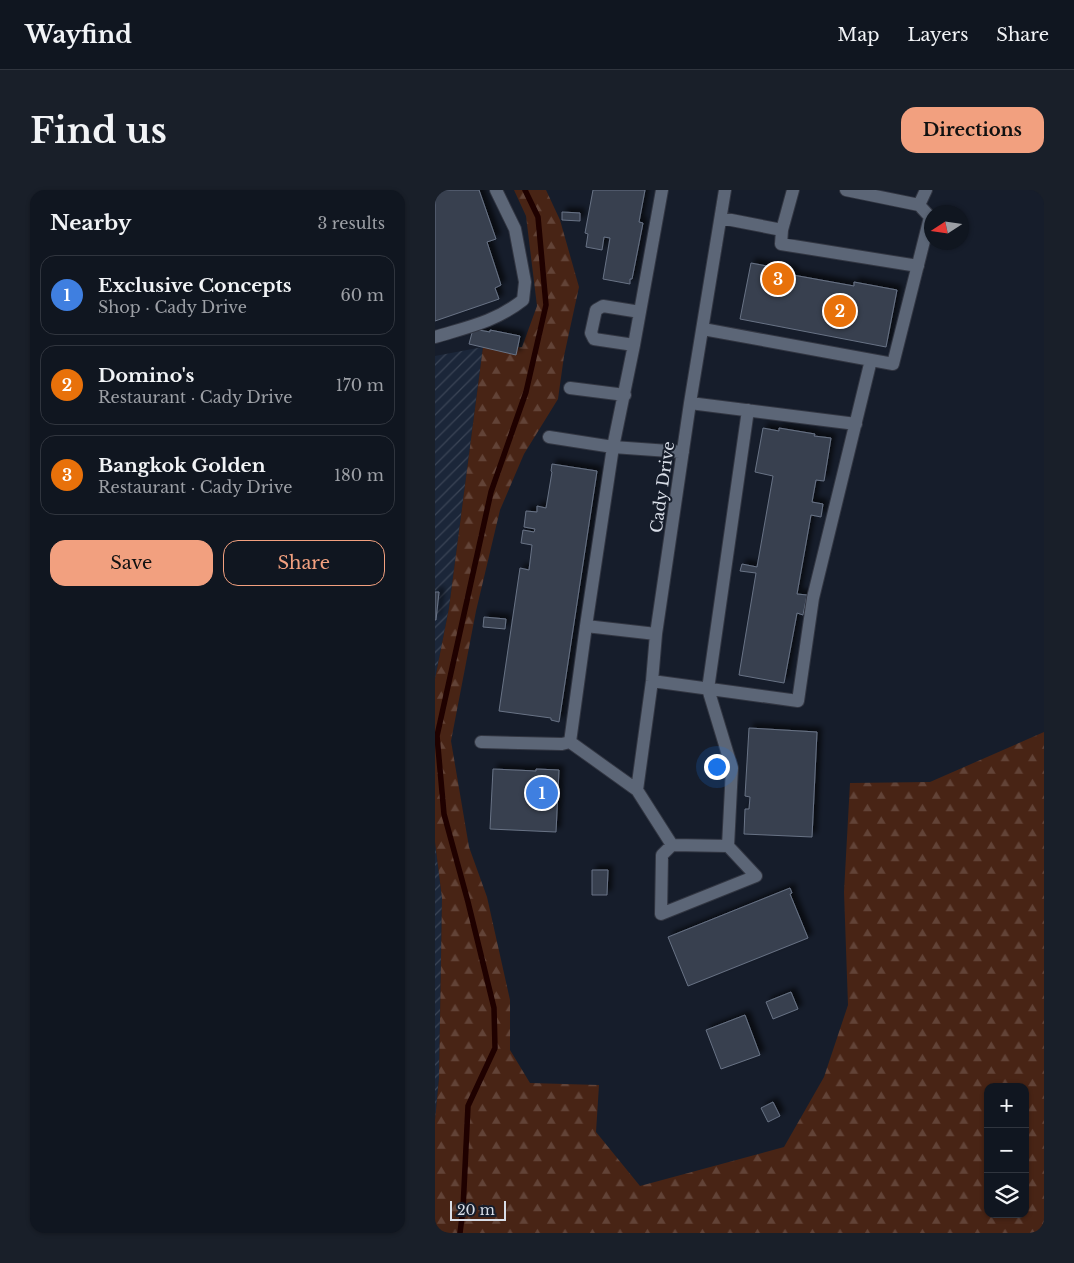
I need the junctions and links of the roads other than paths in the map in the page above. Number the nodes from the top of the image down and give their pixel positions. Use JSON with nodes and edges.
{"nodes":[{"id":1,"x":496,"y":190,"type":"edge"},
{"id":2,"x":662,"y":190,"type":"edge"},
{"id":3,"x":725,"y":190,"type":"edge"},
{"id":4,"x":793,"y":190,"type":"edge"},
{"id":5,"x":846,"y":190,"type":"edge"},
{"id":6,"x":926,"y":190,"type":"edge"},
{"id":7,"x":919,"y":205,"type":"junction"},
{"id":8,"x":721,"y":218,"type":"junction"},
{"id":9,"x":782,"y":230,"type":"junction"},
{"id":10,"x":918,"y":266,"type":"junction"},
{"id":11,"x":640,"y":312,"type":"junction"},
{"id":12,"x":703,"y":329,"type":"junction"},
{"id":13,"x":435,"y":337,"type":"edge"},
{"id":14,"x":634,"y":345,"type":"junction"},
{"id":15,"x":871,"y":360,"type":"junction"},
{"id":16,"x":570,"y":388,"type":"dead end"},
{"id":17,"x":625,"y":394,"type":"junction"},
{"id":18,"x":690,"y":403,"type":"junction"},
{"id":19,"x":748,"y":410,"type":"junction"},
{"id":20,"x":856,"y":424,"type":"junction"},
{"id":21,"x":549,"y":437,"type":"dead end"},
{"id":22,"x":613,"y":447,"type":"junction"},
{"id":23,"x":683,"y":452,"type":"junction"},
{"id":24,"x":586,"y":626,"type":"junction"},
{"id":25,"x":656,"y":634,"type":"junction"},
{"id":26,"x":652,"y":682,"type":"junction"},
{"id":27,"x":708,"y":689,"type":"junction"},
{"id":28,"x":481,"y":742,"type":"dead end"},
{"id":29,"x":570,"y":742,"type":"junction"},
{"id":30,"x":637,"y":790,"type":"junction"},
{"id":31,"x":672,"y":845,"type":"junction"},
{"id":32,"x":729,"y":846,"type":"junction"}],
"edges":[{"from":1,"to":13,"type":"street"},
{"from":2,"to":11,"type":"street"},
{"from":3,"to":8,"type":"street","name":"Cady Drive"},
{"from":4,"to":9,"type":"street"},
{"from":5,"to":7,"type":"street"},
{"from":6,"to":7,"type":"street"},
{"from":7,"to":10,"type":"street"},
{"from":8,"to":9,"type":"street"},
{"from":8,"to":12,"type":"street","name":"Cady Drive"},
{"from":9,"to":10,"type":"street"},
{"from":10,"to":15,"type":"street"},
{"from":11,"to":14,"type":"street"},
{"from":11,"to":14,"type":"street"},
{"from":12,"to":15,"type":"street"},
{"from":12,"to":18,"type":"street","name":"Cady Drive"},
{"from":14,"to":17,"type":"street"},
{"from":15,"to":20,"type":"street"},
{"from":16,"to":17,"type":"street"},
{"from":17,"to":22,"type":"street"},
{"from":18,"to":19,"type":"street"},
{"from":18,"to":23,"type":"street","name":"Cady Drive"},
{"from":19,"to":20,"type":"street"},
{"from":19,"to":27,"type":"street"},
{"from":20,"to":27,"type":"street"},
{"from":21,"to":22,"type":"street"},
{"from":22,"to":23,"type":"street"},
{"from":22,"to":24,"type":"street"},
{"from":23,"to":25,"type":"street","name":"Cady Drive"},
{"from":24,"to":25,"type":"street"},
{"from":24,"to":29,"type":"street"},
{"from":25,"to":26,"type":"street","name":"Cady Drive"},
{"from":26,"to":27,"type":"street"},
{"from":26,"to":30,"type":"street","name":"Cady Drive"},
{"from":27,"to":32,"type":"street"},
{"from":28,"to":29,"type":"street"},
{"from":29,"to":30,"type":"street"},
{"from":30,"to":31,"type":"street"},
{"from":31,"to":32,"type":"street"},
{"from":31,"to":32,"type":"street"}]}
